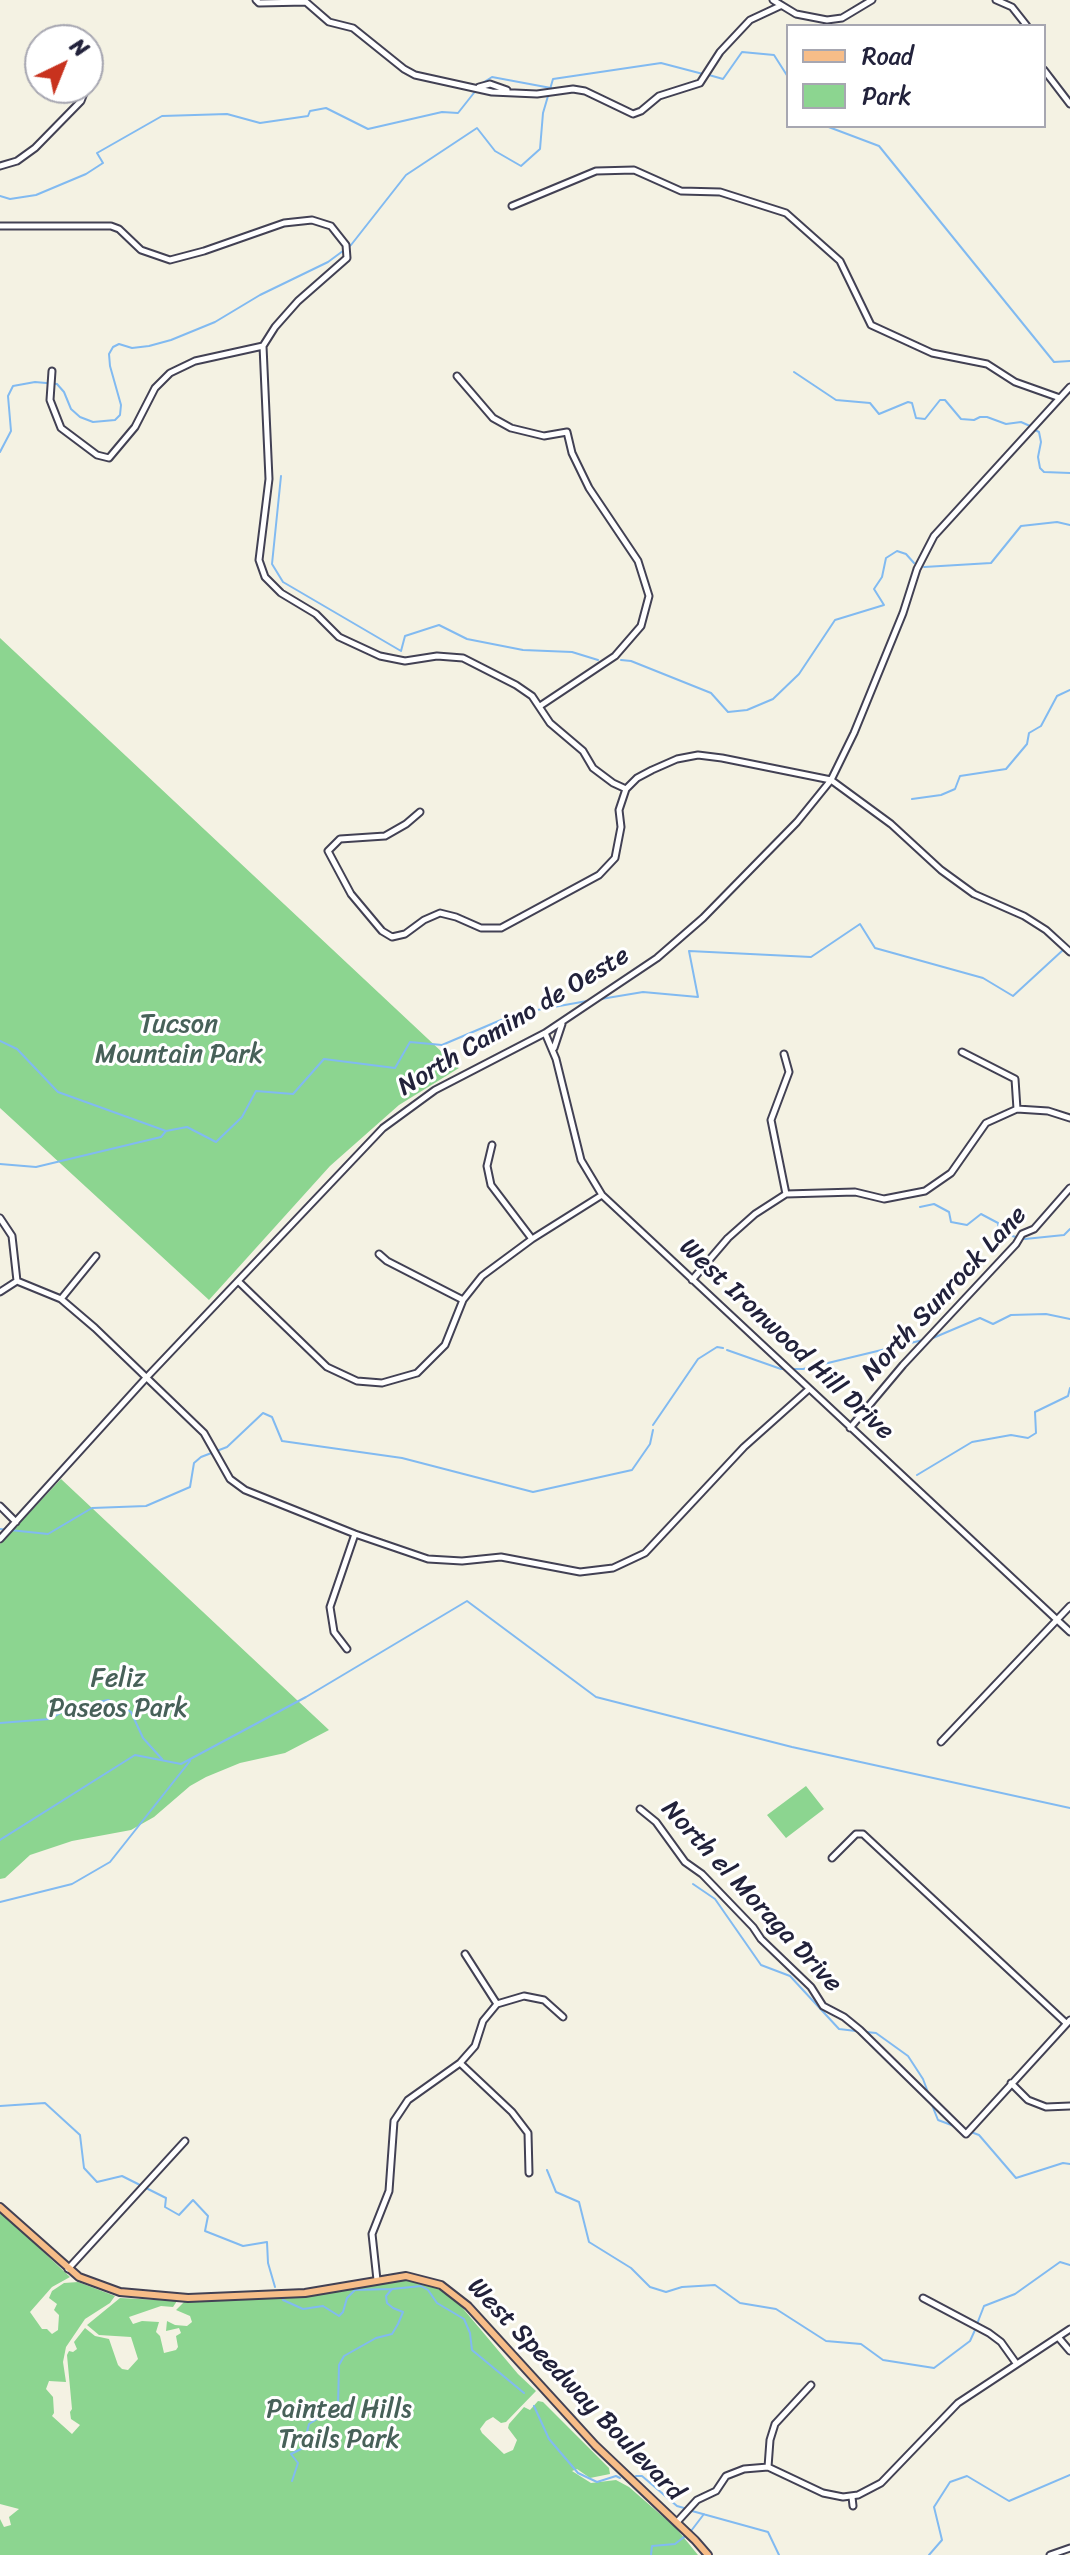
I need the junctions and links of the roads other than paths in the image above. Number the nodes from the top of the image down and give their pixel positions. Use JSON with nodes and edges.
{"nodes":[{"id":1,"x":256,"y":0,"type":"edge"},
{"id":2,"x":773,"y":0,"type":"edge"},
{"id":3,"x":872,"y":0,"type":"edge"},
{"id":4,"x":996,"y":0,"type":"edge"},
{"id":5,"x":780,"y":6,"type":"junction"},
{"id":6,"x":1026,"y":24,"type":"edge"},
{"id":7,"x":1046,"y":73,"type":"edge"},
{"id":8,"x":78,"y":104,"type":"edge"},
{"id":9,"x":1070,"y":104,"type":"edge"},
{"id":10,"x":0,"y":166,"type":"edge"},
{"id":11,"x":512,"y":206,"type":"dead end"},
{"id":12,"x":0,"y":226,"type":"edge"},
{"id":13,"x":263,"y":346,"type":"junction"},
{"id":14,"x":52,"y":371,"type":"dead end"},
{"id":15,"x":457,"y":376,"type":"dead end"},
{"id":16,"x":1070,"y":387,"type":"edge"},
{"id":17,"x":1060,"y":398,"type":"junction"},
{"id":18,"x":540,"y":706,"type":"junction"},
{"id":19,"x":831,"y":780,"type":"junction"},
{"id":20,"x":626,"y":789,"type":"junction"},
{"id":21,"x":420,"y":812,"type":"dead end"},
{"id":22,"x":1070,"y":952,"type":"edge"},
{"id":23,"x":564,"y":1020,"type":"junction"},
{"id":24,"x":545,"y":1033,"type":"junction"},
{"id":25,"x":962,"y":1052,"type":"dead end"},
{"id":26,"x":554,"y":1053,"type":"junction"},
{"id":27,"x":784,"y":1054,"type":"dead end"},
{"id":28,"x":1017,"y":1109,"type":"junction"},
{"id":29,"x":1070,"y":1118,"type":"edge"},
{"id":30,"x":492,"y":1145,"type":"dead end"},
{"id":31,"x":1070,"y":1188,"type":"edge"},
{"id":32,"x":786,"y":1194,"type":"junction"},
{"id":33,"x":602,"y":1195,"type":"junction"},
{"id":34,"x":0,"y":1218,"type":"edge"},
{"id":35,"x":532,"y":1239,"type":"junction"},
{"id":36,"x":379,"y":1254,"type":"dead end"},
{"id":37,"x":96,"y":1256,"type":"dead end"},
{"id":38,"x":692,"y":1280,"type":"junction"},
{"id":39,"x":17,"y":1281,"type":"junction"},
{"id":40,"x":238,"y":1281,"type":"junction"},
{"id":41,"x":0,"y":1292,"type":"edge"},
{"id":42,"x":61,"y":1299,"type":"junction"},
{"id":43,"x":463,"y":1300,"type":"junction"},
{"id":44,"x":146,"y":1378,"type":"junction"},
{"id":45,"x":809,"y":1389,"type":"junction"},
{"id":46,"x":850,"y":1428,"type":"junction"},
{"id":47,"x":0,"y":1506,"type":"edge"},
{"id":48,"x":16,"y":1522,"type":"junction"},
{"id":49,"x":355,"y":1534,"type":"junction"},
{"id":50,"x":0,"y":1539,"type":"edge"},
{"id":51,"x":1070,"y":1606,"type":"edge"},
{"id":52,"x":1057,"y":1621,"type":"junction"},
{"id":53,"x":1070,"y":1632,"type":"edge"},
{"id":54,"x":347,"y":1649,"type":"dead end"},
{"id":55,"x":941,"y":1742,"type":"dead end"},
{"id":56,"x":640,"y":1809,"type":"dead end"},
{"id":57,"x":832,"y":1858,"type":"dead end"},
{"id":58,"x":465,"y":1954,"type":"dead end"},
{"id":59,"x":497,"y":2004,"type":"junction"},
{"id":60,"x":563,"y":2017,"type":"dead end"},
{"id":61,"x":1068,"y":2022,"type":"edge"},
{"id":62,"x":460,"y":2063,"type":"junction"},
{"id":63,"x":1011,"y":2083,"type":"junction"},
{"id":64,"x":1070,"y":2106,"type":"edge"},
{"id":65,"x":185,"y":2141,"type":"dead end"},
{"id":66,"x":529,"y":2173,"type":"dead end"},
{"id":67,"x":0,"y":2207,"type":"edge"},
{"id":68,"x":68,"y":2270,"type":"junction"},
{"id":69,"x":377,"y":2280,"type":"junction"},
{"id":70,"x":923,"y":2298,"type":"dead end"},
{"id":71,"x":1070,"y":2329,"type":"edge"},
{"id":72,"x":1058,"y":2337,"type":"junction"},
{"id":73,"x":1070,"y":2351,"type":"edge"},
{"id":74,"x":1016,"y":2363,"type":"junction"},
{"id":75,"x":811,"y":2385,"type":"dead end"},
{"id":76,"x":768,"y":2467,"type":"junction"},
{"id":77,"x":852,"y":2497,"type":"junction"},
{"id":78,"x":853,"y":2506,"type":"dead end"},
{"id":79,"x":677,"y":2522,"type":"junction"},
{"id":80,"x":1070,"y":2548,"type":"edge"},
{"id":81,"x":708,"y":2555,"type":"edge"},
{"id":82,"x":1050,"y":2555,"type":"edge"}],
"edges":[{"from":1,"to":5,"type":"street"},
{"from":2,"to":5,"type":"street"},
{"from":3,"to":5,"type":"street"},
{"from":4,"to":6,"type":"street"},
{"from":7,"to":9,"type":"street"},
{"from":8,"to":10,"type":"street"},
{"from":11,"to":17,"type":"street"},
{"from":12,"to":13,"type":"street"},
{"from":13,"to":14,"type":"street"},
{"from":13,"to":18,"type":"street"},
{"from":15,"to":18,"type":"street"},
{"from":16,"to":17,"type":"street","name":"North Camino de Oeste"},
{"from":17,"to":19,"type":"street","name":"North Camino de Oeste"},
{"from":18,"to":20,"type":"street"},
{"from":19,"to":20,"type":"street"},
{"from":19,"to":22,"type":"street"},
{"from":19,"to":23,"type":"street","name":"North Camino de Oeste"},
{"from":20,"to":21,"type":"street"},
{"from":23,"to":24,"type":"street","name":"North Camino de Oeste"},
{"from":23,"to":26,"type":"street"},
{"from":24,"to":26,"type":"street","name":"West Ironwood Hill Drive"},
{"from":24,"to":40,"type":"street","name":"North Camino de Oeste"},
{"from":25,"to":28,"type":"street"},
{"from":26,"to":33,"type":"street","name":"West Ironwood Hill Drive"},
{"from":27,"to":32,"type":"street"},
{"from":28,"to":29,"type":"street"},
{"from":28,"to":32,"type":"street"},
{"from":30,"to":35,"type":"street"},
{"from":31,"to":46,"type":"street","name":"North Sunrock Lane"},
{"from":32,"to":38,"type":"street"},
{"from":33,"to":35,"type":"street"},
{"from":33,"to":38,"type":"street","name":"West Ironwood Hill Drive"},
{"from":34,"to":39,"type":"street"},
{"from":35,"to":43,"type":"street"},
{"from":36,"to":43,"type":"street"},
{"from":37,"to":42,"type":"street"},
{"from":38,"to":45,"type":"street","name":"West Ironwood Hill Drive"},
{"from":39,"to":41,"type":"street"},
{"from":39,"to":42,"type":"street"},
{"from":40,"to":43,"type":"street"},
{"from":40,"to":44,"type":"street","name":"North Camino de Oeste"},
{"from":42,"to":44,"type":"street"},
{"from":44,"to":48,"type":"street","name":"North Camino de Oeste"},
{"from":44,"to":49,"type":"street"},
{"from":45,"to":46,"type":"street","name":"West Ironwood Hill Drive"},
{"from":45,"to":49,"type":"street"},
{"from":46,"to":52,"type":"street","name":"West Ironwood Hill Drive"},
{"from":47,"to":48,"type":"street"},
{"from":48,"to":50,"type":"street","name":"North Camino de Oeste"},
{"from":49,"to":54,"type":"street"},
{"from":51,"to":52,"type":"street"},
{"from":52,"to":53,"type":"street","name":"West Ironwood Hill Drive"},
{"from":52,"to":55,"type":"street"},
{"from":56,"to":63,"type":"street","name":"North el Moraga Drive"},
{"from":57,"to":61,"type":"street"},
{"from":58,"to":59,"type":"street"},
{"from":59,"to":60,"type":"street"},
{"from":59,"to":62,"type":"street"},
{"from":61,"to":63,"type":"street","name":"North el Moraga Drive"},
{"from":62,"to":66,"type":"street"},
{"from":62,"to":69,"type":"street"},
{"from":63,"to":64,"type":"street"},
{"from":65,"to":68,"type":"street"},
{"from":67,"to":68,"type":"main road","name":"West Speedway Boulevard"},
{"from":68,"to":69,"type":"main road","name":"West Speedway Boulevard"},
{"from":69,"to":79,"type":"main road","name":"West Speedway Boulevard"},
{"from":70,"to":74,"type":"street"},
{"from":71,"to":72,"type":"street"},
{"from":72,"to":73,"type":"street"},
{"from":72,"to":74,"type":"street"},
{"from":74,"to":77,"type":"street"},
{"from":75,"to":76,"type":"street"},
{"from":76,"to":77,"type":"street"},
{"from":76,"to":79,"type":"street"},
{"from":77,"to":78,"type":"street"},
{"from":79,"to":81,"type":"main road","name":"West Speedway Boulevard"},
{"from":80,"to":82,"type":"street"}]}
